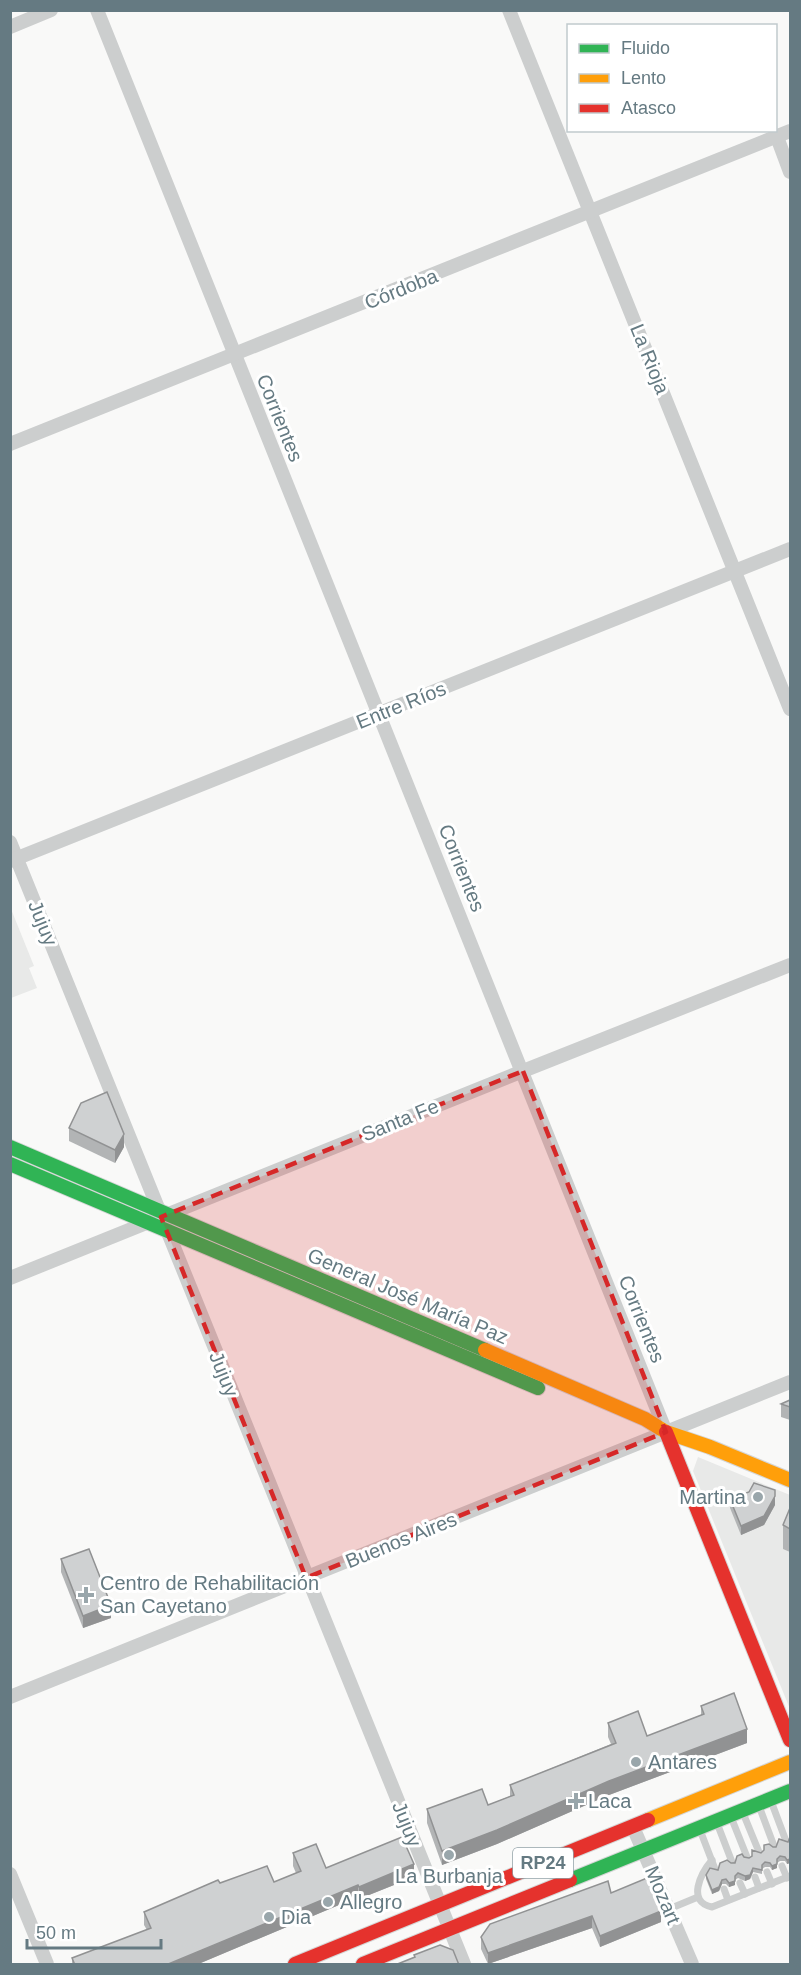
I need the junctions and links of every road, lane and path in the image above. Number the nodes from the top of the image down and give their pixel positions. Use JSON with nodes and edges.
{"nodes":[{"id":1,"x":51,"y":10,"type":"edge"},
{"id":2,"x":97,"y":10,"type":"edge"},
{"id":3,"x":509,"y":10,"type":"edge"},
{"id":4,"x":10,"y":27,"type":"edge"},
{"id":5,"x":790,"y":131,"type":"edge"},
{"id":6,"x":777,"y":137,"type":"junction"},
{"id":7,"x":790,"y":172,"type":"edge"},
{"id":8,"x":592,"y":212,"type":"junction"},
{"id":9,"x":234,"y":356,"type":"junction"},
{"id":10,"x":10,"y":444,"type":"edge"},
{"id":11,"x":790,"y":549,"type":"edge"},
{"id":12,"x":735,"y":571,"type":"junction"},
{"id":13,"x":790,"y":709,"type":"edge"},
{"id":14,"x":379,"y":714,"type":"junction"},
{"id":15,"x":10,"y":842,"type":"edge"},
{"id":16,"x":14,"y":859,"type":"edge"},
{"id":17,"x":790,"y":965,"type":"edge"},
{"id":18,"x":523,"y":1071,"type":"junction"},
{"id":19,"x":10,"y":1146,"type":"edge"},
{"id":20,"x":10,"y":1164,"type":"edge"},
{"id":21,"x":161,"y":1219,"type":"junction"},
{"id":22,"x":10,"y":1278,"type":"edge"},
{"id":23,"x":790,"y":1382,"type":"edge"},
{"id":24,"x":663,"y":1438,"type":"junction"},
{"id":25,"x":790,"y":1480,"type":"edge"},
{"id":26,"x":306,"y":1578,"type":"junction"},
{"id":27,"x":10,"y":1697,"type":"edge"},
{"id":28,"x":790,"y":1740,"type":"edge"},
{"id":29,"x":790,"y":1762,"type":"edge"},
{"id":30,"x":789,"y":1795,"type":"edge"},
{"id":31,"x":764,"y":1801,"type":"junction"},
{"id":32,"x":736,"y":1813,"type":"junction"},
{"id":33,"x":716,"y":1821,"type":"junction"},
{"id":34,"x":633,"y":1827,"type":"junction"},
{"id":35,"x":699,"y":1828,"type":"junction"},
{"id":36,"x":786,"y":1841,"type":"edge"},
{"id":37,"x":774,"y":1846,"type":"edge"},
{"id":38,"x":644,"y":1850,"type":"junction"},
{"id":39,"x":759,"y":1852,"type":"edge"},
{"id":40,"x":747,"y":1857,"type":"edge"},
{"id":41,"x":712,"y":1860,"type":"junction"},
{"id":42,"x":732,"y":1862,"type":"edge"},
{"id":43,"x":782,"y":1866,"type":"dead end"},
{"id":44,"x":716,"y":1869,"type":"edge"},
{"id":45,"x":767,"y":1872,"type":"dead end"},
{"id":46,"x":10,"y":1874,"type":"edge"},
{"id":47,"x":755,"y":1877,"type":"dead end"},
{"id":48,"x":789,"y":1877,"type":"edge"},
{"id":49,"x":740,"y":1883,"type":"dead end"},
{"id":50,"x":772,"y":1884,"type":"junction"},
{"id":51,"x":759,"y":1888,"type":"junction"},
{"id":52,"x":723,"y":1889,"type":"edge"},
{"id":53,"x":745,"y":1894,"type":"junction"},
{"id":54,"x":698,"y":1897,"type":"junction"},
{"id":55,"x":728,"y":1900,"type":"junction"},
{"id":56,"x":441,"y":1905,"type":"junction"},
{"id":57,"x":669,"y":1909,"type":"junction"},
{"id":58,"x":449,"y":1929,"type":"junction"},
{"id":59,"x":47,"y":1965,"type":"edge"},
{"id":60,"x":295,"y":1965,"type":"edge"},
{"id":61,"x":363,"y":1965,"type":"edge"},
{"id":62,"x":464,"y":1965,"type":"edge"},
{"id":63,"x":692,"y":1965,"type":"edge"}],
"edges":[{"from":1,"to":4,"type":"street"},
{"from":2,"to":9,"type":"street","name":"Corrientes"},
{"from":3,"to":8,"type":"street","name":"La Rioja"},
{"from":5,"to":6,"type":"street","name":"Córdoba"},
{"from":6,"to":7,"type":"street"},
{"from":6,"to":8,"type":"street","name":"Córdoba"},
{"from":8,"to":9,"type":"street","name":"Córdoba"},
{"from":8,"to":12,"type":"street","name":"La Rioja"},
{"from":9,"to":10,"type":"street","name":"Córdoba"},
{"from":9,"to":14,"type":"street","name":"Corrientes"},
{"from":11,"to":12,"type":"street","name":"Entre Ríos"},
{"from":12,"to":13,"type":"street","name":"La Rioja"},
{"from":12,"to":14,"type":"street","name":"Entre Ríos"},
{"from":14,"to":16,"type":"street","name":"Entre Ríos"},
{"from":14,"to":18,"type":"street","name":"Corrientes"},
{"from":15,"to":16,"type":"street","name":"Jujuy"},
{"from":16,"to":21,"type":"street","name":"Jujuy"},
{"from":17,"to":18,"type":"street","name":"Santa Fe"},
{"from":18,"to":21,"type":"street","name":"Santa Fe"},
{"from":18,"to":24,"type":"street","name":"Corrientes"},
{"from":19,"to":21,"type":"street","name":"General José María Paz"},
{"from":20,"to":21,"type":"street","name":"General José María Paz"},
{"from":21,"to":22,"type":"street","name":"Santa Fe"},
{"from":21,"to":24,"type":"street","name":"General José María Paz"},
{"from":21,"to":26,"type":"street","name":"Jujuy"},
{"from":23,"to":24,"type":"street","name":"Buenos Aires"},
{"from":24,"to":25,"type":"street","name":"General José María Paz"},
{"from":24,"to":26,"type":"street","name":"Buenos Aires"},
{"from":24,"to":28,"type":"street","name":"Corrientes"},
{"from":26,"to":27,"type":"street","name":"Buenos Aires"},
{"from":26,"to":56,"type":"street","name":"Jujuy"},
{"from":29,"to":34,"type":"street","number":"RP24"},
{"from":30,"to":31,"type":"street","number":"RP24"},
{"from":31,"to":32,"type":"street","number":"RP24"},
{"from":31,"to":36,"type":"lane"},
{"from":31,"to":37,"type":"lane"},
{"from":32,"to":33,"type":"street","number":"RP24"},
{"from":32,"to":39,"type":"lane"},
{"from":32,"to":40,"type":"lane"},
{"from":33,"to":35,"type":"street","number":"RP24"},
{"from":33,"to":42,"type":"lane"},
{"from":34,"to":38,"type":"street","name":"Mozart"},
{"from":34,"to":56,"type":"street","number":"RP24"},
{"from":35,"to":38,"type":"street","number":"RP24"},
{"from":35,"to":41,"type":"lane"},
{"from":38,"to":57,"type":"street","name":"Mozart"},
{"from":38,"to":58,"type":"street","number":"RP24"},
{"from":41,"to":44,"type":"lane"},
{"from":41,"to":54,"type":"lane"},
{"from":43,"to":48,"type":"lane"},
{"from":45,"to":50,"type":"lane"},
{"from":46,"to":59,"type":"street"},
{"from":47,"to":51,"type":"lane"},
{"from":48,"to":50,"type":"lane"},
{"from":49,"to":53,"type":"lane"},
{"from":50,"to":51,"type":"lane"},
{"from":51,"to":53,"type":"lane"},
{"from":52,"to":55,"type":"lane"},
{"from":53,"to":55,"type":"lane"},
{"from":54,"to":55,"type":"lane"},
{"from":54,"to":57,"type":"lane"},
{"from":56,"to":58,"type":"street","name":"Jujuy"},
{"from":56,"to":60,"type":"street","number":"RP24"},
{"from":57,"to":63,"type":"street","name":"Mozart"},
{"from":58,"to":61,"type":"street","number":"RP24"},
{"from":58,"to":62,"type":"street","name":"Jujuy"}]}
